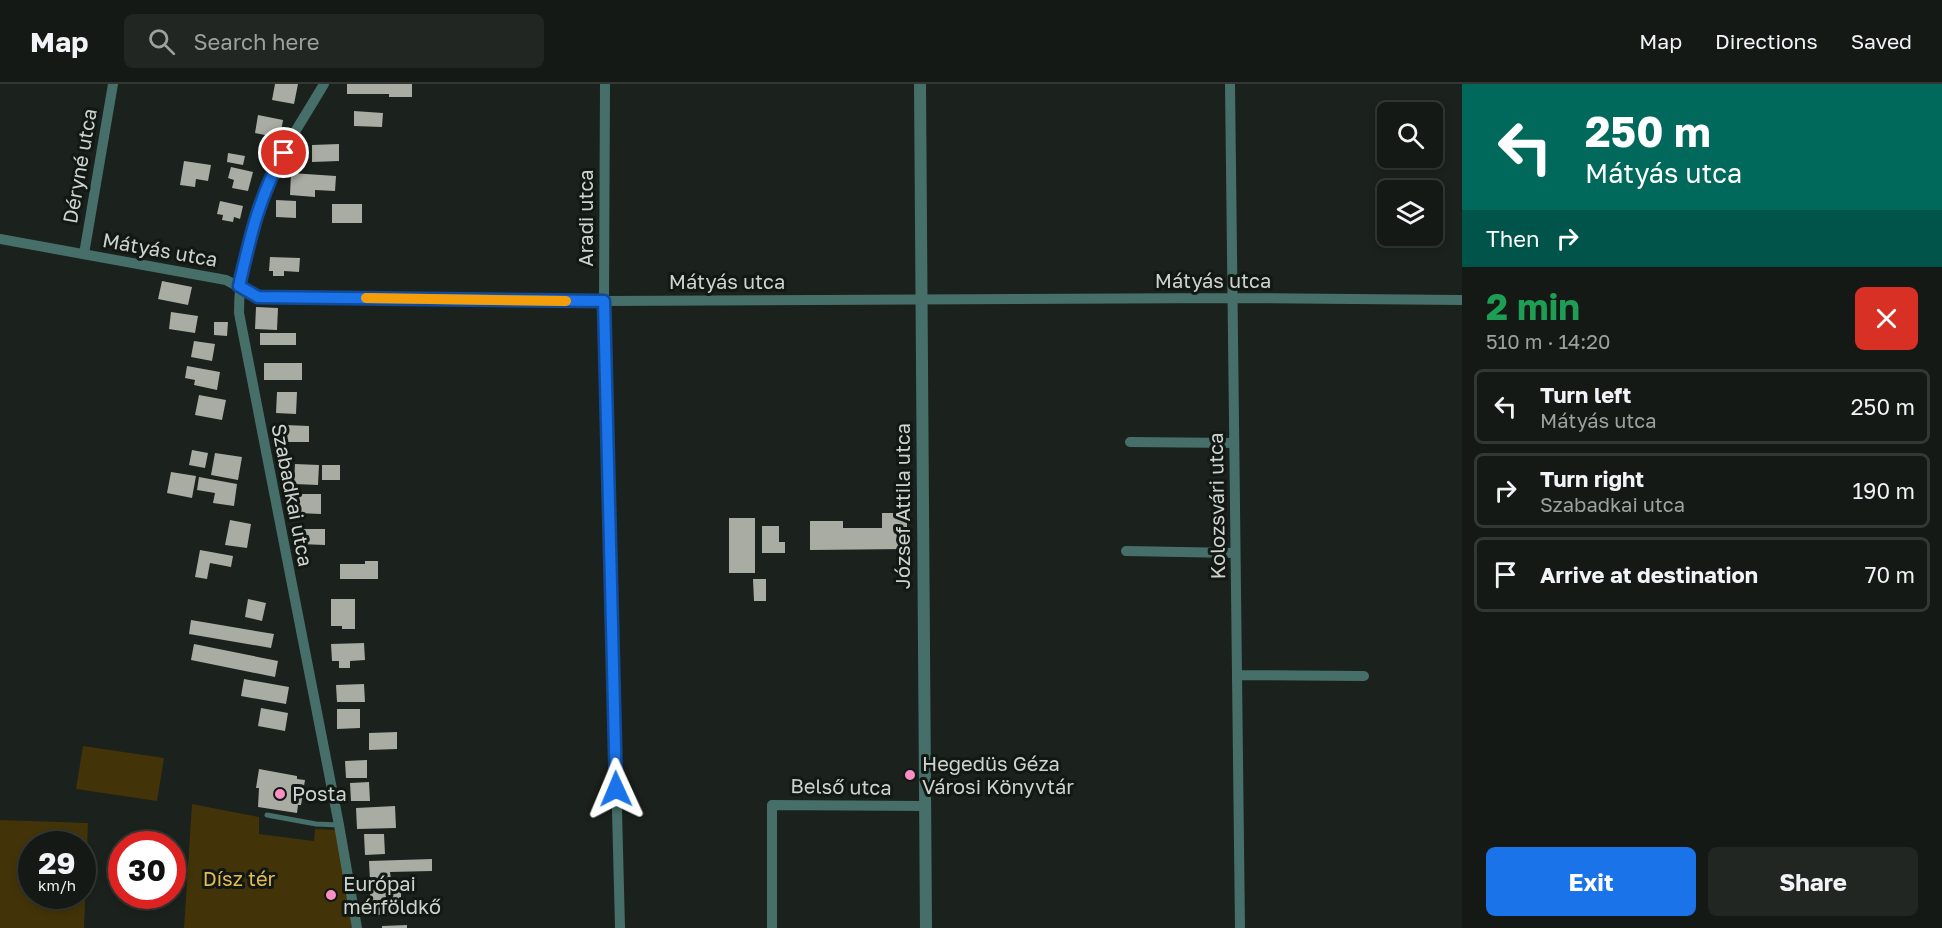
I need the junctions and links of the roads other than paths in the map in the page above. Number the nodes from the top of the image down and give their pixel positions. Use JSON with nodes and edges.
{"nodes":[{"id":1,"x":112,"y":84,"type":"edge"},
{"id":2,"x":324,"y":84,"type":"edge"},
{"id":3,"x":605,"y":84,"type":"edge"},
{"id":4,"x":920,"y":84,"type":"edge"},
{"id":5,"x":1230,"y":84,"type":"edge"},
{"id":6,"x":0,"y":239,"type":"edge"},
{"id":7,"x":84,"y":254,"type":"junction"},
{"id":8,"x":239,"y":286,"type":"junction"},
{"id":9,"x":1232,"y":298,"type":"junction"},
{"id":10,"x":921,"y":300,"type":"junction"},
{"id":11,"x":1462,"y":300,"type":"edge"},
{"id":12,"x":604,"y":301,"type":"junction"},
{"id":13,"x":1130,"y":442,"type":"dead end"},
{"id":14,"x":1234,"y":443,"type":"junction"},
{"id":15,"x":1126,"y":550,"type":"dead end"},
{"id":16,"x":1235,"y":553,"type":"junction"},
{"id":17,"x":1237,"y":675,"type":"junction"},
{"id":18,"x":1364,"y":676,"type":"dead end"},
{"id":19,"x":925,"y":806,"type":"junction"},
{"id":20,"x":267,"y":815,"type":"dead end"},
{"id":21,"x":339,"y":825,"type":"junction"},
{"id":22,"x":357,"y":928,"type":"edge"},
{"id":23,"x":620,"y":928,"type":"edge"},
{"id":24,"x":772,"y":928,"type":"edge"},
{"id":25,"x":926,"y":928,"type":"edge"},
{"id":26,"x":1240,"y":928,"type":"edge"}],
"edges":[{"from":1,"to":7,"type":"street","name":"Déryné utca"},
{"from":2,"to":8,"type":"street","name":"Szabadkai utca"},
{"from":3,"to":12,"type":"street","name":"Aradi utca"},
{"from":4,"to":10,"type":"street","name":"József Attila utca"},
{"from":5,"to":9,"type":"street","name":"Kolozsvári utca"},
{"from":6,"to":7,"type":"street","name":"Mátyás utca"},
{"from":7,"to":8,"type":"street","name":"Mátyás utca"},
{"from":8,"to":12,"type":"street","name":"Mátyás utca"},
{"from":8,"to":21,"type":"street","name":"Szabadkai utca"},
{"from":9,"to":10,"type":"street","name":"Mátyás utca"},
{"from":9,"to":11,"type":"street","name":"Mátyás utca"},
{"from":9,"to":14,"type":"street","name":"Kolozsvári utca"},
{"from":10,"to":12,"type":"street","name":"Mátyás utca"},
{"from":10,"to":19,"type":"street","name":"József Attila utca"},
{"from":12,"to":23,"type":"street","name":"Aradi utca"},
{"from":13,"to":14,"type":"street"},
{"from":14,"to":16,"type":"street","name":"Kolozsvári utca"},
{"from":15,"to":16,"type":"street"},
{"from":16,"to":17,"type":"street","name":"Kolozsvári utca"},
{"from":17,"to":18,"type":"street"},
{"from":17,"to":26,"type":"street","name":"Kolozsvári utca"},
{"from":19,"to":24,"type":"street","name":"Belső utca"},
{"from":19,"to":25,"type":"street","name":"József Attila utca"},
{"from":20,"to":21,"type":"lane"},
{"from":21,"to":22,"type":"street","name":"Szabadkai utca"}]}
